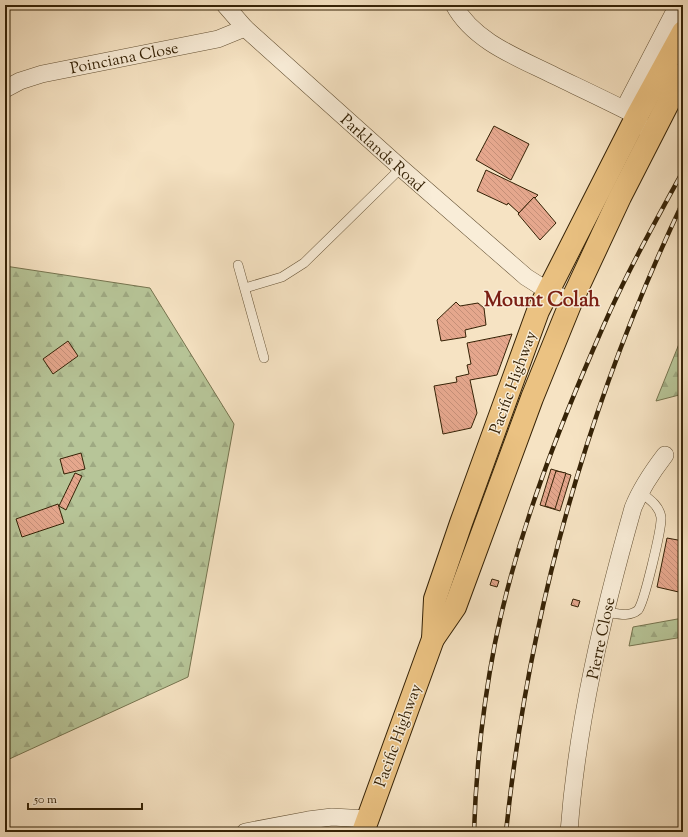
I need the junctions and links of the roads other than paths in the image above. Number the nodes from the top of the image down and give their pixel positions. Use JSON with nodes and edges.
{"nodes":[{"id":1,"x":225,"y":5,"type":"edge"},
{"id":2,"x":454,"y":5,"type":"edge"},
{"id":3,"x":678,"y":5,"type":"edge"},
{"id":4,"x":245,"y":28,"type":"junction"},
{"id":5,"x":683,"y":32,"type":"edge"},
{"id":6,"x":680,"y":78,"type":"edge"},
{"id":7,"x":5,"y":89,"type":"edge"},
{"id":8,"x":631,"y":113,"type":"junction"},
{"id":9,"x":401,"y":168,"type":"junction"},
{"id":10,"x":634,"y":169,"type":"junction"},
{"id":11,"x":238,"y":265,"type":"dead end"},
{"id":12,"x":245,"y":288,"type":"junction"},
{"id":13,"x":548,"y":291,"type":"junction"},
{"id":14,"x":571,"y":302,"type":"junction"},
{"id":15,"x":264,"y":358,"type":"dead end"},
{"id":16,"x":666,"y":455,"type":"dead end"},
{"id":17,"x":640,"y":492,"type":"junction"},
{"id":18,"x":605,"y":612,"type":"junction"},
{"id":19,"x":432,"y":639,"type":"junction"},
{"id":20,"x":365,"y":826,"type":"edge"},
{"id":21,"x":245,"y":832,"type":"edge"},
{"id":22,"x":568,"y":832,"type":"edge"}],
"edges":[{"from":1,"to":4,"type":"street","name":"Parklands Road"},
{"from":2,"to":8,"type":"street"},
{"from":3,"to":8,"type":"street"},
{"from":4,"to":7,"type":"street","name":"Poinciana Close"},
{"from":4,"to":9,"type":"street","name":"Parklands Road"},
{"from":5,"to":8,"type":"main road","name":"Pacific Highway"},
{"from":6,"to":8,"type":"street"},
{"from":6,"to":10,"type":"main road","name":"Pacific Highway"},
{"from":8,"to":10,"type":"street"},
{"from":8,"to":13,"type":"main road","name":"Pacific Highway"},
{"from":9,"to":12,"type":"lane"},
{"from":9,"to":13,"type":"street","name":"Parklands Road"},
{"from":10,"to":14,"type":"main road","name":"Pacific Highway"},
{"from":11,"to":12,"type":"lane"},
{"from":12,"to":15,"type":"lane"},
{"from":13,"to":14,"type":"street","name":"Parklands Road"},
{"from":13,"to":19,"type":"main road","name":"Pacific Highway"},
{"from":14,"to":19,"type":"main road","name":"Pacific Highway"},
{"from":16,"to":17,"type":"street","name":"Pierre Close"},
{"from":17,"to":18,"type":"street","name":"Pierre Close"},
{"from":17,"to":18,"type":"lane"},
{"from":18,"to":22,"type":"street","name":"Pierre Close"},
{"from":19,"to":20,"type":"main road","name":"Pacific Highway"},
{"from":20,"to":21,"type":"street"}]}
